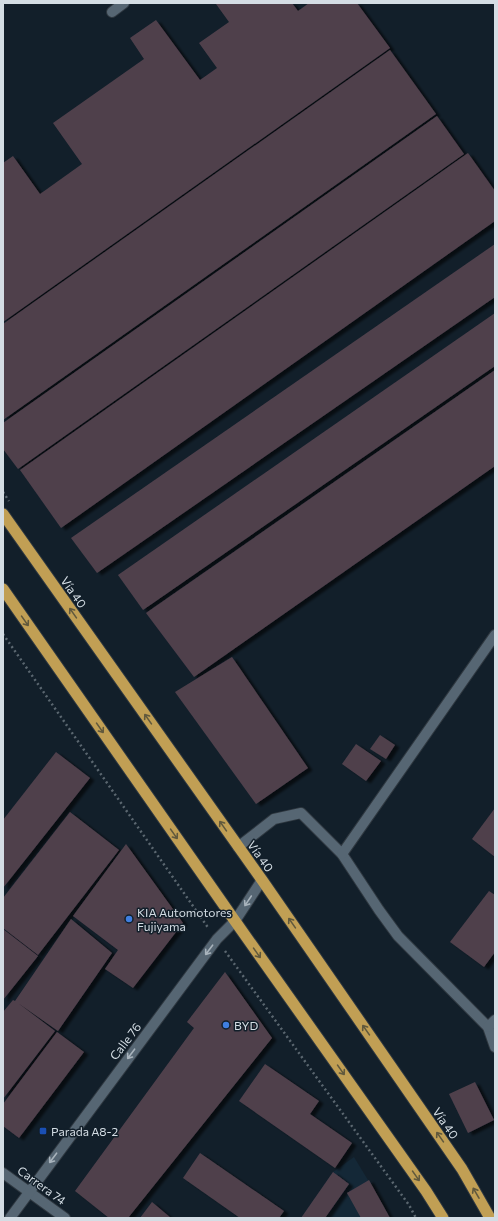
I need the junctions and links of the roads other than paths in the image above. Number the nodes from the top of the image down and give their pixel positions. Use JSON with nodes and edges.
{"nodes":[{"id":1,"x":124,"y":3,"type":"edge"},
{"id":2,"x":112,"y":12,"type":"dead end"},
{"id":3,"x":3,"y":514,"type":"edge"},
{"id":4,"x":3,"y":589,"type":"edge"},
{"id":5,"x":495,"y":635,"type":"edge"},
{"id":6,"x":238,"y":847,"type":"junction"},
{"id":7,"x":342,"y":854,"type":"junction"},
{"id":8,"x":262,"y":880,"type":"junction"},
{"id":9,"x":235,"y":921,"type":"junction"},
{"id":10,"x":492,"y":1024,"type":"edge"},
{"id":11,"x":495,"y":1047,"type":"edge"},
{"id":12,"x":3,"y":1173,"type":"edge"},
{"id":13,"x":29,"y":1192,"type":"junction"},
{"id":14,"x":10,"y":1218,"type":"edge"},
{"id":15,"x":65,"y":1218,"type":"edge"},
{"id":16,"x":443,"y":1218,"type":"edge"},
{"id":17,"x":490,"y":1218,"type":"edge"}],
"edges":[{"from":1,"to":2,"type":"street"},
{"from":6,"to":3,"type":"highway","name":"Vía 40","one_way":true},
{"from":4,"to":9,"type":"highway","one_way":true},
{"from":5,"to":7,"type":"street"},
{"from":6,"to":7,"type":"street"},
{"from":6,"to":8,"type":"highway","name":"Vía 40"},
{"from":7,"to":10,"type":"street"},
{"from":8,"to":9,"type":"street","name":"Calle 76","one_way":true},
{"from":17,"to":8,"type":"highway","name":"Vía 40","one_way":true},
{"from":9,"to":13,"type":"street","name":"Calle 76","one_way":true},
{"from":9,"to":16,"type":"highway","one_way":true},
{"from":10,"to":11,"type":"street"},
{"from":12,"to":13,"type":"street","name":"Carrera 74"},
{"from":13,"to":14,"type":"street","name":"Calle 76"},
{"from":13,"to":15,"type":"street","name":"Carrera 74"}]}
